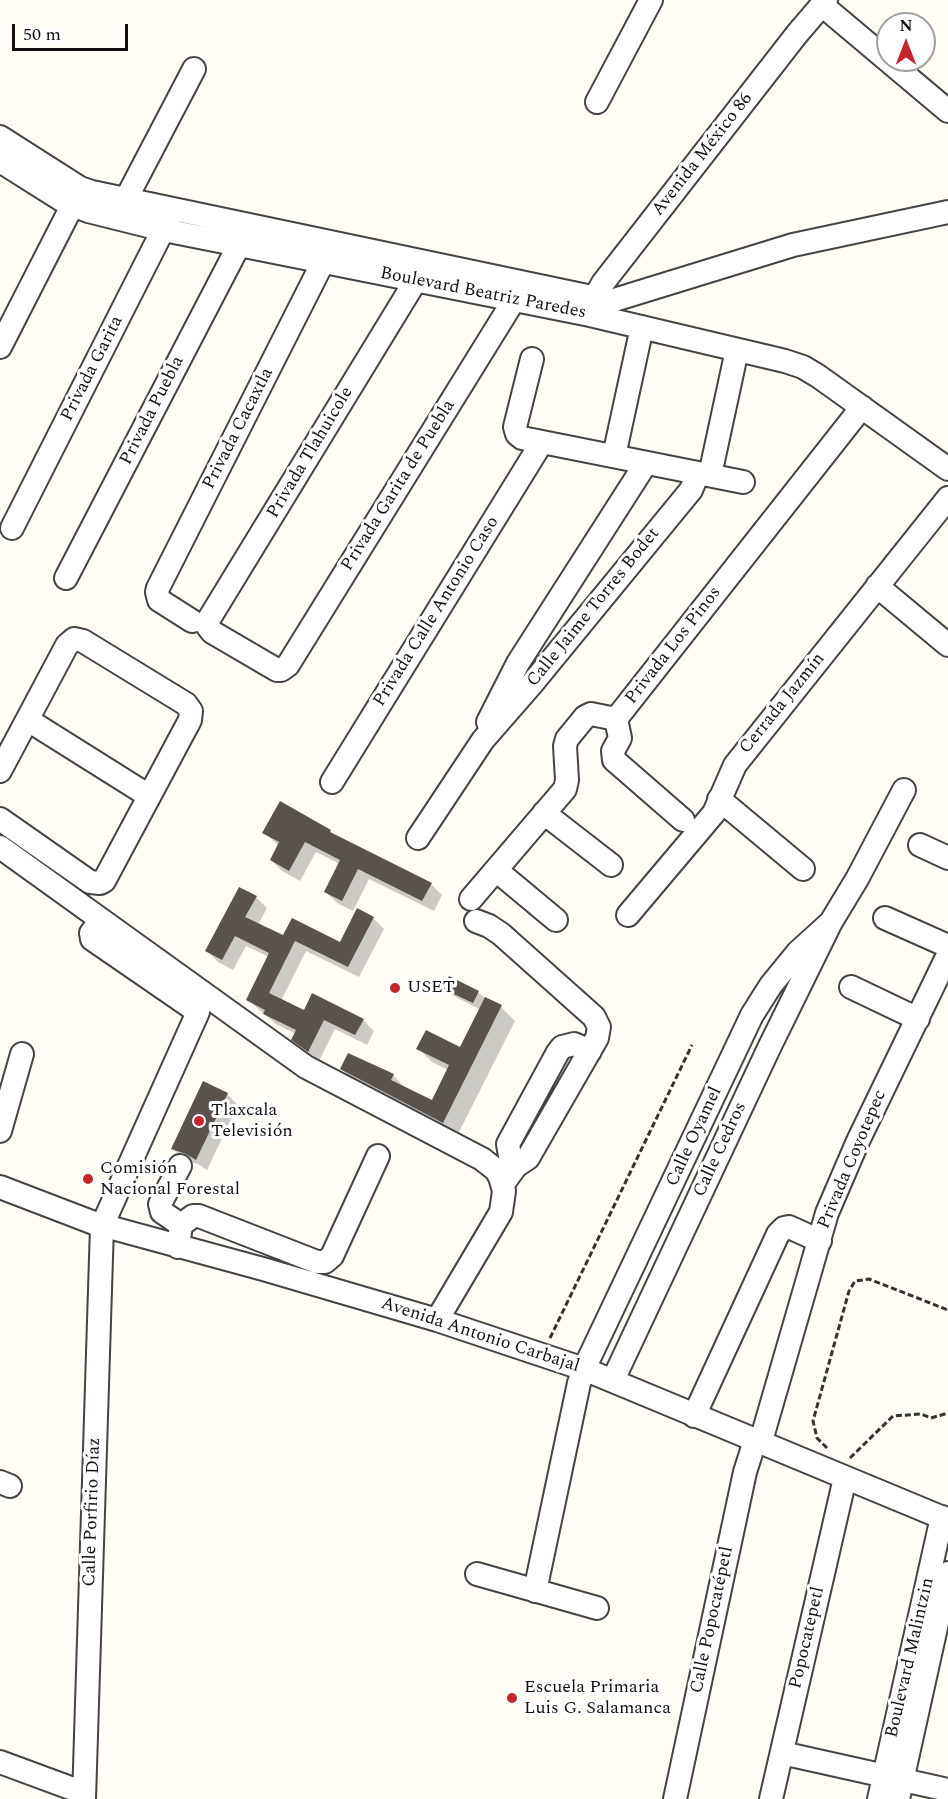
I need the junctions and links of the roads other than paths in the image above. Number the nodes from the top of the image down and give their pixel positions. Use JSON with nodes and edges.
{"nodes":[{"id":1,"x":651,"y":0,"type":"edge"},
{"id":2,"x":824,"y":3,"type":"edge"},
{"id":3,"x":194,"y":69,"type":"dead end"},
{"id":4,"x":597,"y":102,"type":"dead end"},
{"id":5,"x":948,"y":111,"type":"edge"},
{"id":6,"x":0,"y":137,"type":"edge"},
{"id":7,"x":0,"y":161,"type":"edge"},
{"id":8,"x":126,"y":199,"type":"junction"},
{"id":9,"x":72,"y":206,"type":"junction"},
{"id":10,"x":948,"y":212,"type":"edge"},
{"id":11,"x":169,"y":219,"type":"junction"},
{"id":12,"x":239,"y":245,"type":"junction"},
{"id":13,"x":323,"y":262,"type":"junction"},
{"id":14,"x":416,"y":280,"type":"junction"},
{"id":15,"x":514,"y":300,"type":"junction"},
{"id":16,"x":593,"y":306,"type":"junction"},
{"id":17,"x":642,"y":327,"type":"junction"},
{"id":18,"x":0,"y":347,"type":"edge"},
{"id":19,"x":737,"y":350,"type":"junction"},
{"id":20,"x":532,"y":359,"type":"dead end"},
{"id":21,"x":861,"y":408,"type":"junction"},
{"id":22,"x":543,"y":442,"type":"junction"},
{"id":23,"x":614,"y":456,"type":"junction"},
{"id":24,"x":646,"y":463,"type":"junction"},
{"id":25,"x":948,"y":469,"type":"edge"},
{"id":26,"x":704,"y":474,"type":"junction"},
{"id":27,"x":743,"y":482,"type":"dead end"},
{"id":28,"x":948,"y":498,"type":"edge"},
{"id":29,"x":12,"y":528,"type":"dead end"},
{"id":30,"x":66,"y":578,"type":"dead end"},
{"id":31,"x":877,"y":586,"type":"junction"},
{"id":32,"x":200,"y":624,"type":"junction"},
{"id":33,"x":948,"y":645,"type":"edge"},
{"id":34,"x":616,"y":719,"type":"junction"},
{"id":35,"x":28,"y":720,"type":"junction"},
{"id":36,"x":483,"y":740,"type":"junction"},
{"id":37,"x":0,"y":771,"type":"edge"},
{"id":38,"x":332,"y":782,"type":"dead end"},
{"id":39,"x":904,"y":790,"type":"dead end"},
{"id":40,"x":149,"y":796,"type":"junction"},
{"id":41,"x":719,"y":799,"type":"junction"},
{"id":42,"x":544,"y":813,"type":"junction"},
{"id":43,"x":0,"y":819,"type":"edge"},
{"id":44,"x":683,"y":820,"type":"dead end"},
{"id":45,"x":418,"y":838,"type":"dead end"},
{"id":46,"x":920,"y":845,"type":"dead end"},
{"id":47,"x":0,"y":847,"type":"edge"},
{"id":48,"x":948,"y":858,"type":"edge"},
{"id":49,"x":611,"y":865,"type":"dead end"},
{"id":50,"x":803,"y":869,"type":"dead end"},
{"id":51,"x":496,"y":870,"type":"junction"},
{"id":52,"x":628,"y":915,"type":"dead end"},
{"id":53,"x":885,"y":918,"type":"dead end"},
{"id":54,"x":101,"y":920,"type":"junction"},
{"id":55,"x":556,"y":920,"type":"dead end"},
{"id":56,"x":831,"y":922,"type":"junction"},
{"id":57,"x":948,"y":946,"type":"edge"},
{"id":58,"x":948,"y":955,"type":"edge"},
{"id":59,"x":851,"y":987,"type":"dead end"},
{"id":60,"x":918,"y":1019,"type":"junction"},
{"id":61,"x":21,"y":1054,"type":"dead end"},
{"id":62,"x":698,"y":1130,"type":"junction"},
{"id":63,"x":0,"y":1131,"type":"edge"},
{"id":64,"x":724,"y":1143,"type":"junction"},
{"id":65,"x":378,"y":1156,"type":"dead end"},
{"id":66,"x":180,"y":1166,"type":"dead end"},
{"id":67,"x":510,"y":1175,"type":"junction"},
{"id":68,"x":0,"y":1187,"type":"edge"},
{"id":69,"x":102,"y":1226,"type":"junction"},
{"id":70,"x":179,"y":1236,"type":"junction"},
{"id":71,"x":820,"y":1241,"type":"junction"},
{"id":72,"x":436,"y":1320,"type":"junction"},
{"id":73,"x":584,"y":1369,"type":"junction"},
{"id":74,"x":613,"y":1380,"type":"junction"},
{"id":75,"x":694,"y":1416,"type":"junction"},
{"id":76,"x":757,"y":1442,"type":"junction"},
{"id":77,"x":852,"y":1466,"type":"junction"},
{"id":78,"x":945,"y":1519,"type":"edge"},
{"id":79,"x":948,"y":1572,"type":"edge"},
{"id":80,"x":477,"y":1574,"type":"dead end"},
{"id":81,"x":535,"y":1591,"type":"junction"},
{"id":82,"x":597,"y":1608,"type":"dead end"},
{"id":83,"x":782,"y":1753,"type":"junction"},
{"id":84,"x":0,"y":1762,"type":"edge"},
{"id":85,"x":895,"y":1785,"type":"edge"},
{"id":86,"x":948,"y":1790,"type":"edge"},
{"id":87,"x":84,"y":1796,"type":"edge"},
{"id":88,"x":675,"y":1799,"type":"edge"},
{"id":89,"x":771,"y":1799,"type":"edge"},
{"id":90,"x":879,"y":1799,"type":"edge"}],
"edges":[{"from":1,"to":4,"type":"street"},
{"from":2,"to":5,"type":"street"},
{"from":2,"to":16,"type":"street","name":"Avenida México 86"},
{"from":3,"to":8,"type":"street"},
{"from":6,"to":8,"type":"street","name":"Boulevard Beatriz Paredes"},
{"from":7,"to":9,"type":"street","name":"Boulevard Beatriz Paredes"},
{"from":8,"to":11,"type":"street","name":"Boulevard Beatriz Paredes"},
{"from":9,"to":11,"type":"street","name":"Boulevard Beatriz Paredes"},
{"from":9,"to":18,"type":"street"},
{"from":10,"to":16,"type":"street","name":"Boulevard Beatriz Paredes"},
{"from":11,"to":12,"type":"street","name":"Boulevard Beatriz Paredes"},
{"from":11,"to":16,"type":"street","name":"Boulevard Beatriz Paredes"},
{"from":11,"to":29,"type":"street","name":"Privada Garita"},
{"from":12,"to":13,"type":"street","name":"Boulevard Beatriz Paredes"},
{"from":12,"to":30,"type":"street","name":"Privada Puebla"},
{"from":13,"to":14,"type":"street","name":"Boulevard Beatriz Paredes"},
{"from":13,"to":32,"type":"street","name":"Privada Cacaxtla"},
{"from":14,"to":15,"type":"street","name":"Boulevard Beatriz Paredes"},
{"from":14,"to":32,"type":"street","name":"Privada Tlahuicole"},
{"from":15,"to":16,"type":"street","name":"Boulevard Beatriz Paredes"},
{"from":15,"to":32,"type":"street","name":"Privada Garita de Puebla"},
{"from":16,"to":17,"type":"street","name":"Boulevard Beatriz Paredes"},
{"from":17,"to":19,"type":"street","name":"Boulevard Beatriz Paredes"},
{"from":17,"to":23,"type":"street"},
{"from":19,"to":21,"type":"street","name":"Boulevard Beatriz Paredes"},
{"from":19,"to":26,"type":"street","name":"Calle Jaime Torres Bodet"},
{"from":20,"to":22,"type":"street"},
{"from":21,"to":25,"type":"street","name":"Boulevard Beatriz Paredes"},
{"from":21,"to":34,"type":"street","name":"Privada Los Pinos"},
{"from":22,"to":23,"type":"street"},
{"from":22,"to":38,"type":"street","name":"Privada Calle Antonio Caso"},
{"from":23,"to":24,"type":"street"},
{"from":24,"to":26,"type":"street"},
{"from":24,"to":36,"type":"street","name":"Calle Jaime Torres Bodet"},
{"from":26,"to":27,"type":"street"},
{"from":26,"to":36,"type":"street","name":"Calle Jaime Torres Bodet"},
{"from":28,"to":31,"type":"street","name":"Cerrada Jazmín"},
{"from":31,"to":33,"type":"street"},
{"from":31,"to":41,"type":"street","name":"Cerrada Jazmín"},
{"from":34,"to":42,"type":"street","name":"Privada Los Pinos"},
{"from":34,"to":44,"type":"street"},
{"from":35,"to":37,"type":"street"},
{"from":35,"to":40,"type":"street"},
{"from":35,"to":40,"type":"street"},
{"from":36,"to":45,"type":"street","name":"Calle Jaime Torres Bodet"},
{"from":39,"to":56,"type":"street"},
{"from":40,"to":43,"type":"street"},
{"from":41,"to":50,"type":"street"},
{"from":41,"to":52,"type":"street","name":"Cerrada Jazmín"},
{"from":42,"to":49,"type":"street"},
{"from":42,"to":51,"type":"street","name":"Privada Los Pinos"},
{"from":46,"to":48,"type":"street"},
{"from":47,"to":54,"type":"street"},
{"from":51,"to":55,"type":"street"},
{"from":51,"to":67,"type":"street","name":"Privada Los Pinos"},
{"from":53,"to":57,"type":"street"},
{"from":54,"to":67,"type":"street"},
{"from":54,"to":69,"type":"street"},
{"from":56,"to":62,"type":"street","name":"Calle Oyamel"},
{"from":56,"to":64,"type":"street","name":"Calle Cedros"},
{"from":58,"to":60,"type":"street","name":"Privada Coyotepec"},
{"from":59,"to":60,"type":"street"},
{"from":60,"to":71,"type":"street","name":"Privada Coyotepec"},
{"from":61,"to":63,"type":"street"},
{"from":62,"to":64,"type":"street"},
{"from":62,"to":73,"type":"street","name":"Calle Oyamel"},
{"from":64,"to":74,"type":"street","name":"Calle Cedros"},
{"from":65,"to":70,"type":"street"},
{"from":66,"to":70,"type":"street"},
{"from":67,"to":72,"type":"street"},
{"from":68,"to":69,"type":"street","name":"Avenida Antonio Carbajal"},
{"from":69,"to":70,"type":"street","name":"Avenida Antonio Carbajal"},
{"from":69,"to":87,"type":"street","name":"Calle Porfirio Díaz"},
{"from":70,"to":72,"type":"street","name":"Avenida Antonio Carbajal"},
{"from":71,"to":75,"type":"street"},
{"from":71,"to":76,"type":"street","name":"Privada Coyotepec"},
{"from":72,"to":73,"type":"street","name":"Avenida Antonio Carbajal"},
{"from":73,"to":74,"type":"street","name":"Avenida Antonio Carbajal"},
{"from":73,"to":81,"type":"street","name":"Calle Oyamel"},
{"from":74,"to":75,"type":"street","name":"Avenida Antonio Carbajal"},
{"from":75,"to":76,"type":"street","name":"Avenida Antonio Carbajal"},
{"from":76,"to":77,"type":"street","name":"Avenida Antonio Carbajal"},
{"from":76,"to":88,"type":"street","name":"Calle Popocatépetl"},
{"from":77,"to":78,"type":"street","name":"Avenida Antonio Carbajal"},
{"from":77,"to":83,"type":"street","name":"Popocatepetl"},
{"from":78,"to":85,"type":"street","name":"Boulevard Malintzin"},
{"from":79,"to":85,"type":"street","name":"Boulevard Malintzin"},
{"from":80,"to":81,"type":"street"},
{"from":81,"to":82,"type":"street"},
{"from":83,"to":85,"type":"street"},
{"from":83,"to":89,"type":"street","name":"Popocatepetl"},
{"from":84,"to":87,"type":"street"},
{"from":85,"to":86,"type":"street"},
{"from":85,"to":90,"type":"street","name":"Boulevard Malintzin"}]}
